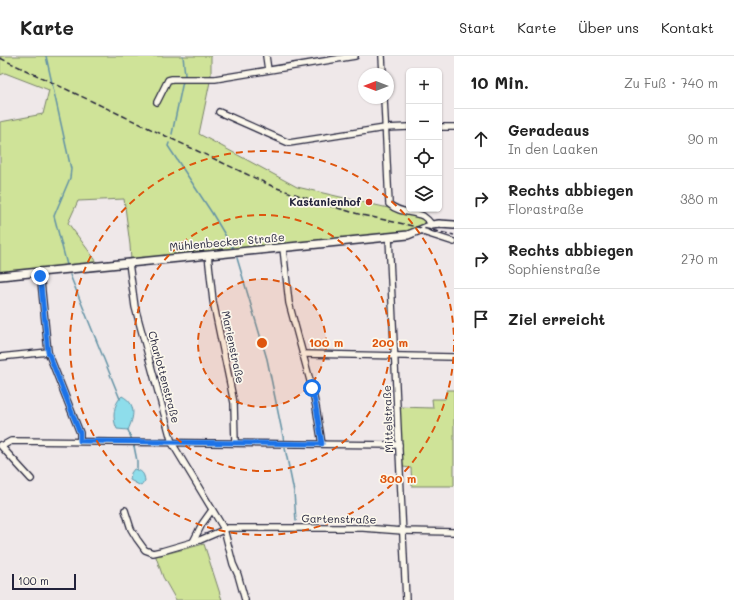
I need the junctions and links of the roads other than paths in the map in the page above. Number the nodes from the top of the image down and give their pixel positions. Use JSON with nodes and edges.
{"nodes":[{"id":1,"x":266,"y":56,"type":"edge"},
{"id":2,"x":355,"y":56,"type":"edge"},
{"id":3,"x":382,"y":56,"type":"edge"},
{"id":4,"x":383,"y":68,"type":"edge"},
{"id":5,"x":268,"y":70,"type":"junction"},
{"id":6,"x":157,"y":102,"type":"dead end"},
{"id":7,"x":384,"y":104,"type":"edge"},
{"id":8,"x":218,"y":112,"type":"dead end"},
{"id":9,"x":406,"y":127,"type":"edge"},
{"id":10,"x":442,"y":127,"type":"edge"},
{"id":11,"x":454,"y":127,"type":"edge"},
{"id":12,"x":385,"y":128,"type":"junction"},
{"id":13,"x":432,"y":225,"type":"junction"},
{"id":14,"x":454,"y":225,"type":"edge"},
{"id":15,"x":422,"y":230,"type":"junction"},
{"id":16,"x":389,"y":237,"type":"junction"},
{"id":17,"x":454,"y":242,"type":"edge"},
{"id":18,"x":283,"y":248,"type":"junction"},
{"id":19,"x":208,"y":255,"type":"junction"},
{"id":20,"x":129,"y":263,"type":"junction"},
{"id":21,"x":40,"y":272,"type":"junction"},
{"id":22,"x":0,"y":276,"type":"edge"},
{"id":23,"x":48,"y":352,"type":"junction"},
{"id":24,"x":303,"y":354,"type":"junction"},
{"id":25,"x":395,"y":356,"type":"junction"},
{"id":26,"x":0,"y":357,"type":"edge"},
{"id":27,"x":454,"y":357,"type":"edge"},
{"id":28,"x":80,"y":441,"type":"junction"},
{"id":29,"x":172,"y":443,"type":"junction"},
{"id":30,"x":235,"y":443,"type":"junction"},
{"id":31,"x":322,"y":444,"type":"junction"},
{"id":32,"x":1,"y":445,"type":"edge"},
{"id":33,"x":399,"y":445,"type":"junction"},
{"id":34,"x":31,"y":479,"type":"dead end"},
{"id":35,"x":125,"y":510,"type":"dead end"},
{"id":36,"x":212,"y":510,"type":"junction"},
{"id":37,"x":224,"y":529,"type":"junction"},
{"id":38,"x":403,"y":531,"type":"junction"},
{"id":39,"x":454,"y":532,"type":"edge"},
{"id":40,"x":193,"y":542,"type":"junction"},
{"id":41,"x":245,"y":600,"type":"edge"},
{"id":42,"x":406,"y":600,"type":"edge"}],
"edges":[{"from":1,"to":5,"type":"street"},
{"from":2,"to":5,"type":"street"},
{"from":3,"to":4,"type":"street"},
{"from":5,"to":6,"type":"street"},
{"from":7,"to":12,"type":"street"},
{"from":8,"to":12,"type":"street"},
{"from":9,"to":12,"type":"street"},
{"from":10,"to":11,"type":"street"},
{"from":12,"to":13,"type":"street"},
{"from":13,"to":14,"type":"main road","name":"Mühlenbecker Straße"},
{"from":13,"to":15,"type":"main road","name":"Mühlenbecker Straße"},
{"from":15,"to":16,"type":"main road","name":"Mühlenbecker Straße"},
{"from":15,"to":17,"type":"street"},
{"from":16,"to":18,"type":"main road","name":"Mühlenbecker Straße"},
{"from":16,"to":25,"type":"street","name":"Mittelstraße"},
{"from":18,"to":19,"type":"main road","name":"Mühlenbecker Straße"},
{"from":18,"to":24,"type":"street"},
{"from":19,"to":20,"type":"main road","name":"Mühlenbecker Straße"},
{"from":19,"to":30,"type":"street","name":"Marienstraße"},
{"from":20,"to":21,"type":"main road","name":"Mühlenbecker Straße"},
{"from":20,"to":29,"type":"street","name":"Charlottenstraße"},
{"from":21,"to":22,"type":"main road","name":"Mühlenbecker Straße"},
{"from":21,"to":23,"type":"street"},
{"from":23,"to":26,"type":"street"},
{"from":23,"to":28,"type":"street"},
{"from":24,"to":25,"type":"street"},
{"from":24,"to":31,"type":"street"},
{"from":25,"to":27,"type":"street"},
{"from":25,"to":33,"type":"street","name":"Mittelstraße"},
{"from":28,"to":29,"type":"street"},
{"from":28,"to":32,"type":"street"},
{"from":29,"to":30,"type":"street"},
{"from":29,"to":36,"type":"street","name":"Charlottenstraße"},
{"from":30,"to":31,"type":"street"},
{"from":31,"to":33,"type":"street"},
{"from":32,"to":34,"type":"street"},
{"from":33,"to":38,"type":"street","name":"Mittelstraße"},
{"from":35,"to":40,"type":"street","name":"Gartenstraße"},
{"from":36,"to":37,"type":"street","name":"Charlottenstraße"},
{"from":36,"to":40,"type":"street"},
{"from":37,"to":38,"type":"street","name":"Gartenstraße"},
{"from":37,"to":40,"type":"street","name":"Gartenstraße"},
{"from":37,"to":41,"type":"street","name":"Charlottenstraße"},
{"from":38,"to":39,"type":"street","name":"Gartenstraße"},
{"from":38,"to":42,"type":"street","name":"Mittelstraße"}]}
